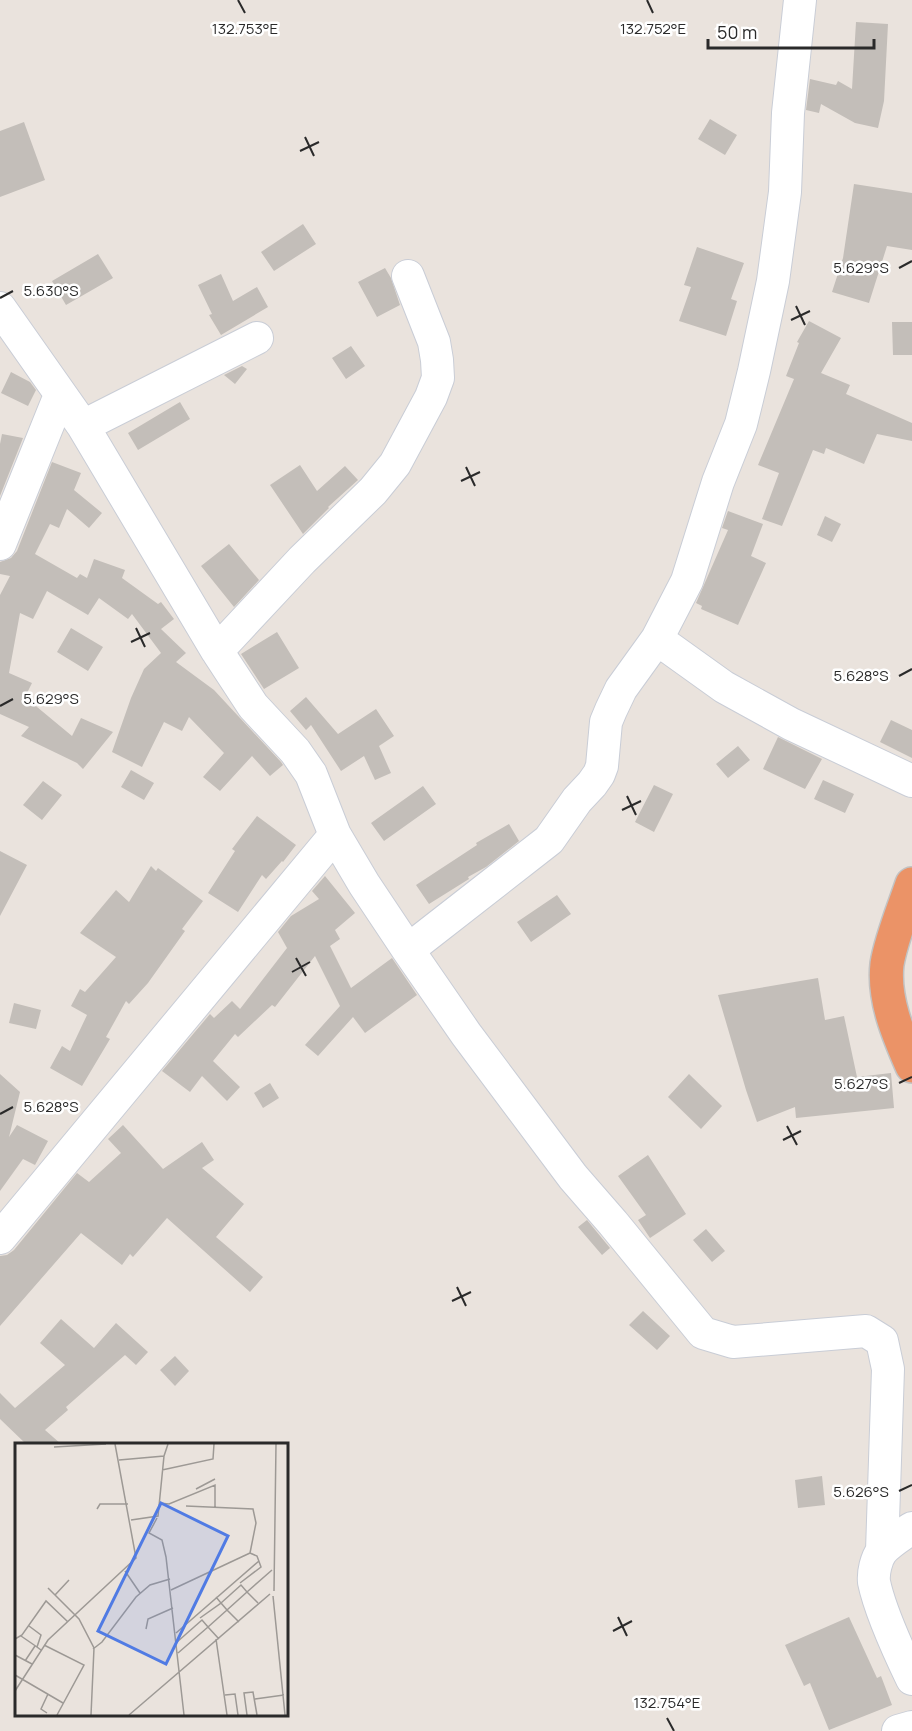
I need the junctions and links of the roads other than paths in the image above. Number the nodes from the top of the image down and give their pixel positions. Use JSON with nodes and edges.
{"nodes":[{"id":1,"x":800,"y":0,"type":"edge"},
{"id":2,"x":408,"y":276,"type":"dead end"},
{"id":3,"x":0,"y":308,"type":"edge"},
{"id":4,"x":257,"y":338,"type":"dead end"},
{"id":5,"x":60,"y":395,"type":"junction"},
{"id":6,"x":83,"y":426,"type":"junction"},
{"id":7,"x":0,"y":544,"type":"edge"},
{"id":8,"x":657,"y":639,"type":"junction"},
{"id":9,"x":217,"y":651,"type":"junction"},
{"id":10,"x":912,"y":781,"type":"edge"},
{"id":11,"x":335,"y":835,"type":"junction"},
{"id":12,"x":912,"y":884,"type":"edge"},
{"id":13,"x":408,"y":950,"type":"junction"},
{"id":14,"x":912,"y":1066,"type":"edge"},
{"id":15,"x":0,"y":1238,"type":"edge"},
{"id":16,"x":912,"y":1528,"type":"edge"},
{"id":17,"x":882,"y":1551,"type":"junction"},
{"id":18,"x":912,"y":1679,"type":"edge"},
{"id":19,"x":912,"y":1727,"type":"edge"},
{"id":20,"x":898,"y":1731,"type":"edge"}],
"edges":[{"from":1,"to":8,"type":"street"},
{"from":2,"to":9,"type":"street"},
{"from":3,"to":5,"type":"street"},
{"from":4,"to":6,"type":"street"},
{"from":5,"to":6,"type":"street"},
{"from":5,"to":7,"type":"street"},
{"from":6,"to":9,"type":"street"},
{"from":8,"to":10,"type":"street"},
{"from":8,"to":13,"type":"street"},
{"from":9,"to":11,"type":"street"},
{"from":11,"to":13,"type":"street"},
{"from":11,"to":15,"type":"street"},
{"from":12,"to":14,"type":"highway"},
{"from":13,"to":17,"type":"street"},
{"from":16,"to":17,"type":"street"},
{"from":17,"to":18,"type":"street"},
{"from":19,"to":20,"type":"street"}]}
